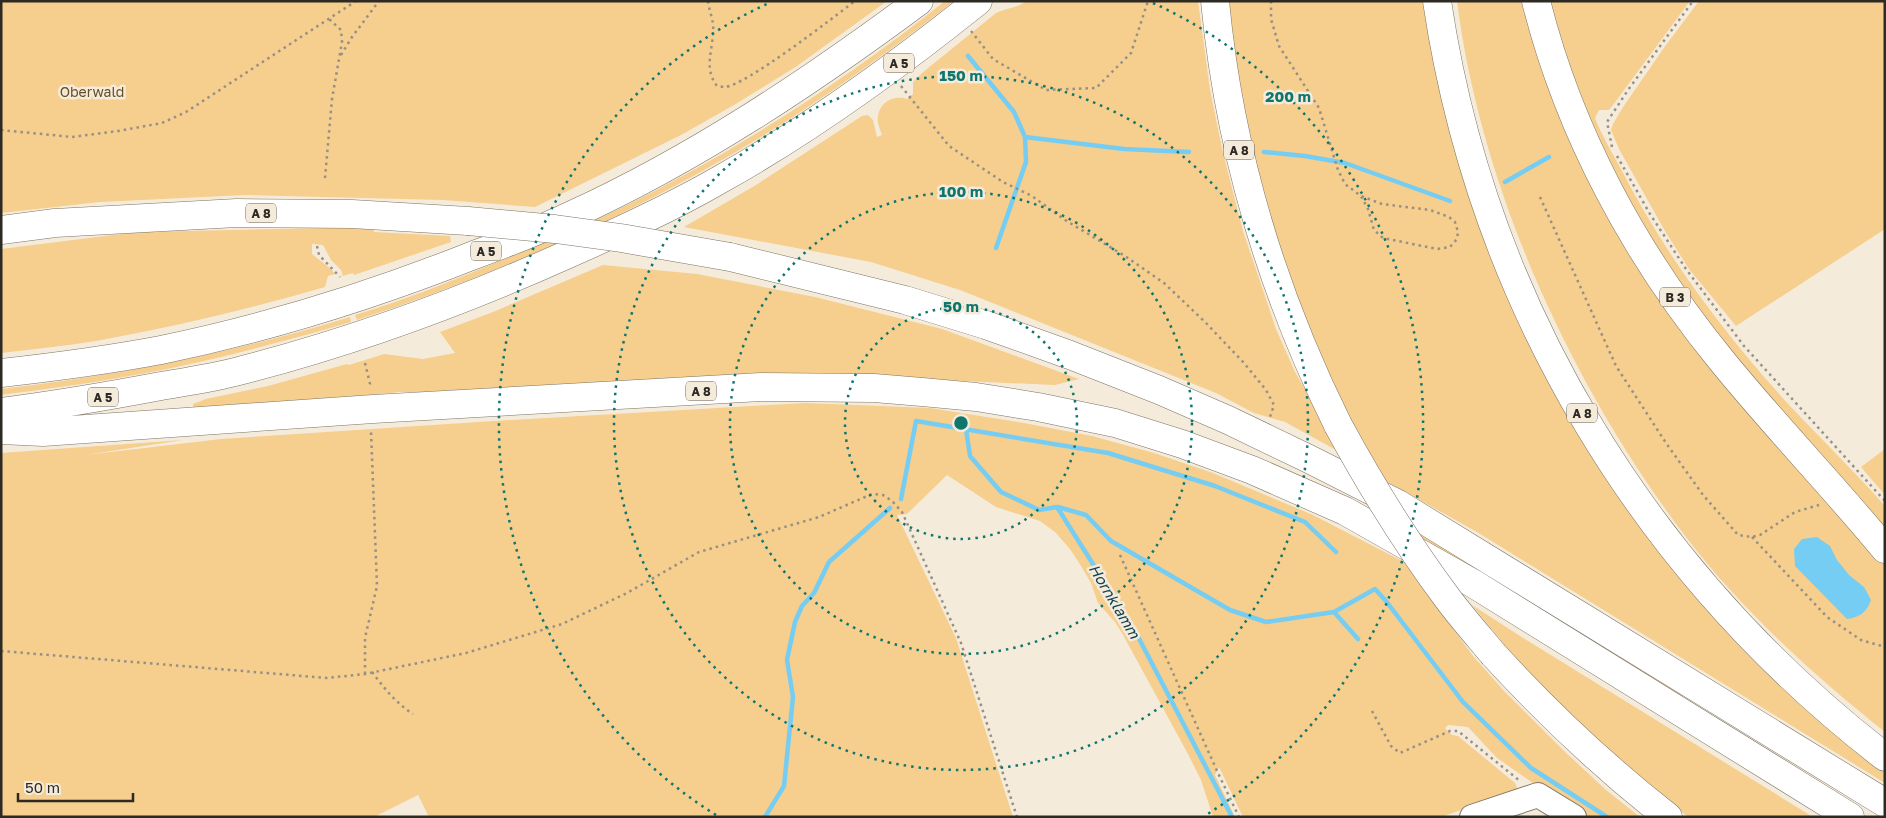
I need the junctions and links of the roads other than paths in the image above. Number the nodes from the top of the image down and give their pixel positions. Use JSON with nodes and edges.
{"nodes":[{"id":1,"x":919,"y":1,"type":"edge"},
{"id":2,"x":1215,"y":1,"type":"edge"},
{"id":3,"x":1437,"y":1,"type":"edge"},
{"id":4,"x":1536,"y":1,"type":"edge"},
{"id":5,"x":969,"y":9,"type":"edge"},
{"id":6,"x":1,"y":230,"type":"edge"},
{"id":7,"x":1,"y":373,"type":"edge"},
{"id":8,"x":1,"y":412,"type":"edge"},
{"id":9,"x":1,"y":430,"type":"edge"},
{"id":10,"x":1885,"y":549,"type":"edge"},
{"id":11,"x":1885,"y":757,"type":"edge"},
{"id":12,"x":1885,"y":803,"type":"edge"},
{"id":13,"x":1472,"y":817,"type":"edge"},
{"id":14,"x":1574,"y":817,"type":"edge"},
{"id":15,"x":1668,"y":817,"type":"edge"},
{"id":16,"x":1850,"y":817,"type":"edge"}],
"edges":[{"from":1,"to":7,"type":"main road","number":"A 5"},
{"from":2,"to":15,"type":"main road","number":"A 8","bridge":true},
{"from":3,"to":11,"type":"main road","number":"A 8"},
{"from":4,"to":10,"type":"main road","number":"B 3"},
{"from":5,"to":8,"type":"main road","number":"A 5"},
{"from":6,"to":12,"type":"main road","number":"A 8","bridge":true},
{"from":9,"to":16,"type":"main road","number":"A 8"},
{"from":13,"to":14,"type":"lane"}]}
